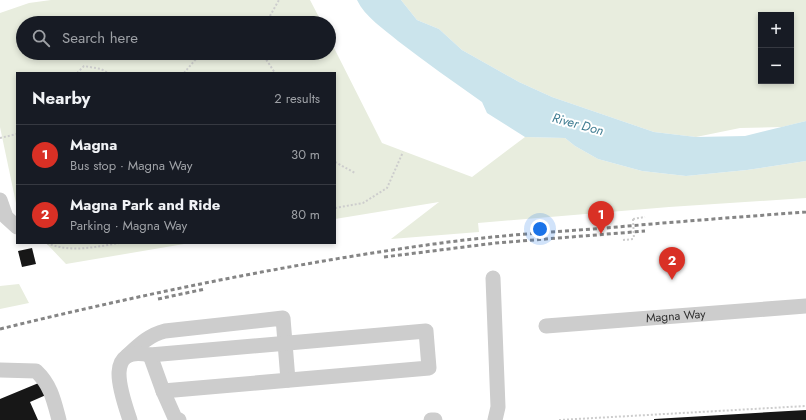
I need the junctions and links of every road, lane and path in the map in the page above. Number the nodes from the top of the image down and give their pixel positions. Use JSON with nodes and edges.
{"nodes":[{"id":1,"x":279,"y":0,"type":"edge"},
{"id":2,"x":270,"y":16,"type":"edge"},
{"id":3,"x":195,"y":60,"type":"edge"},
{"id":4,"x":267,"y":60,"type":"edge"},
{"id":5,"x":78,"y":72,"type":"edge"},
{"id":6,"x":106,"y":72,"type":"edge"},
{"id":7,"x":185,"y":72,"type":"edge"},
{"id":8,"x":275,"y":72,"type":"edge"},
{"id":9,"x":16,"y":134,"type":"edge"},
{"id":10,"x":0,"y":138,"type":"edge"},
{"id":11,"x":403,"y":152,"type":"dead end"},
{"id":12,"x":336,"y":163,"type":"edge"},
{"id":13,"x":355,"y":173,"type":"dead end"},
{"id":14,"x":0,"y":200,"type":"edge"},
{"id":15,"x":336,"y":208,"type":"edge"},
{"id":16,"x":645,"y":217,"type":"dead end"},
{"id":17,"x":16,"y":226,"type":"edge"},
{"id":18,"x":623,"y":240,"type":"dead end"},
{"id":19,"x":50,"y":244,"type":"edge"},
{"id":20,"x":114,"y":244,"type":"edge"},
{"id":21,"x":493,"y":278,"type":"dead end"},
{"id":22,"x":806,"y":306,"type":"edge"},
{"id":23,"x":546,"y":326,"type":"dead end"},
{"id":24,"x":285,"y":344,"type":"junction"},
{"id":25,"x":150,"y":355,"type":"junction"},
{"id":26,"x":125,"y":358,"type":"junction"},
{"id":27,"x":0,"y":370,"type":"edge"},
{"id":28,"x":288,"y":380,"type":"junction"},
{"id":29,"x":163,"y":391,"type":"junction"},
{"id":30,"x":806,"y":406,"type":"edge"},
{"id":31,"x":59,"y":420,"type":"edge"},
{"id":32,"x":130,"y":420,"type":"edge"},
{"id":33,"x":179,"y":420,"type":"edge"},
{"id":34,"x":431,"y":420,"type":"edge"},
{"id":35,"x":435,"y":420,"type":"edge"},
{"id":36,"x":495,"y":420,"type":"edge"},
{"id":37,"x":559,"y":420,"type":"edge"}],
"edges":[{"from":1,"to":2,"type":"path"},
{"from":3,"to":7,"type":"path"},
{"from":4,"to":8,"type":"path"},
{"from":5,"to":6,"type":"path"},
{"from":9,"to":10,"type":"path"},
{"from":11,"to":15,"type":"path"},
{"from":12,"to":13,"type":"path"},
{"from":14,"to":17,"type":"street"},
{"from":16,"to":18,"type":"path","bridge":true},
{"from":19,"to":20,"type":"path"},
{"from":21,"to":36,"type":"street"},
{"from":22,"to":23,"type":"street","name":"Magna Way"},
{"from":24,"to":25,"type":"street"},
{"from":24,"to":26,"type":"street"},
{"from":24,"to":28,"type":"street"},
{"from":24,"to":28,"type":"street"},
{"from":25,"to":26,"type":"street"},
{"from":25,"to":29,"type":"street"},
{"from":26,"to":32,"type":"street"},
{"from":27,"to":31,"type":"street"},
{"from":28,"to":29,"type":"street"},
{"from":29,"to":33,"type":"street"},
{"from":30,"to":37,"type":"path"},
{"from":34,"to":35,"type":"street"}]}
